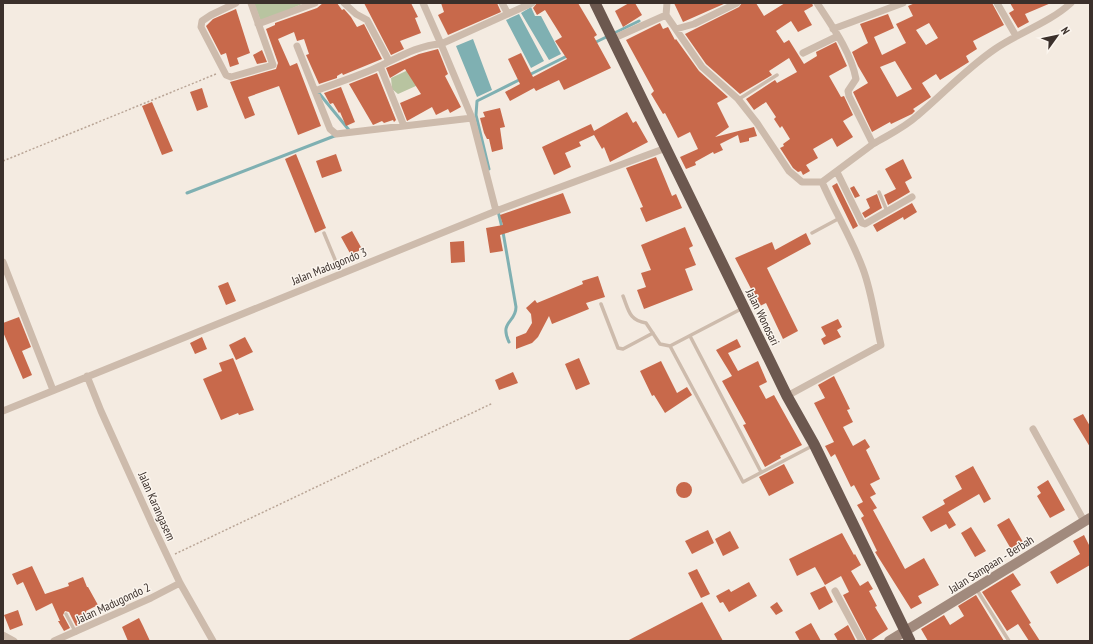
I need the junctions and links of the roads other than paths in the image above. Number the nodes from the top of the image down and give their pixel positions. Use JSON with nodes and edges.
{"nodes":[{"id":1,"x":236,"y":3,"type":"edge"},
{"id":2,"x":251,"y":3,"type":"edge"},
{"id":3,"x":315,"y":3,"type":"edge"},
{"id":4,"x":344,"y":3,"type":"edge"},
{"id":5,"x":423,"y":3,"type":"edge"},
{"id":6,"x":502,"y":3,"type":"edge"},
{"id":7,"x":532,"y":3,"type":"edge"},
{"id":8,"x":595,"y":3,"type":"edge"},
{"id":9,"x":666,"y":3,"type":"edge"},
{"id":10,"x":737,"y":3,"type":"edge"},
{"id":11,"x":817,"y":3,"type":"edge"},
{"id":12,"x":903,"y":3,"type":"edge"},
{"id":13,"x":997,"y":3,"type":"edge"},
{"id":14,"x":1071,"y":3,"type":"edge"},
{"id":15,"x":883,"y":7,"type":"edge"},
{"id":16,"x":508,"y":14,"type":"junction"},
{"id":17,"x":666,"y":15,"type":"junction"},
{"id":18,"x":258,"y":24,"type":"junction"},
{"id":19,"x":676,"y":29,"type":"junction"},
{"id":20,"x":833,"y":29,"type":"junction"},
{"id":21,"x":611,"y":36,"type":"junction"},
{"id":22,"x":838,"y":36,"type":"junction"},
{"id":23,"x":1016,"y":36,"type":"junction"},
{"id":24,"x":441,"y":44,"type":"junction"},
{"id":25,"x":297,"y":46,"type":"dead end"},
{"id":26,"x":803,"y":53,"type":"dead end"},
{"id":27,"x":389,"y":61,"type":"junction"},
{"id":28,"x":380,"y":66,"type":"junction"},
{"id":29,"x":778,"y":75,"type":"dead end"},
{"id":30,"x":315,"y":91,"type":"junction"},
{"id":31,"x":738,"y":99,"type":"junction"},
{"id":32,"x":472,"y":117,"type":"junction"},
{"id":33,"x":404,"y":126,"type":"junction"},
{"id":34,"x":873,"y":144,"type":"junction"},
{"id":35,"x":666,"y":148,"type":"junction"},
{"id":36,"x":837,"y":172,"type":"junction"},
{"id":37,"x":822,"y":182,"type":"junction"},
{"id":38,"x":879,"y":192,"type":"dead end"},
{"id":39,"x":912,"y":197,"type":"dead end"},
{"id":40,"x":496,"y":211,"type":"junction"},
{"id":41,"x":888,"y":211,"type":"junction"},
{"id":42,"x":838,"y":218,"type":"junction"},
{"id":43,"x":324,"y":233,"type":"dead end"},
{"id":44,"x":812,"y":233,"type":"dead end"},
{"id":45,"x":3,"y":262,"type":"edge"},
{"id":46,"x":341,"y":274,"type":"junction"},
{"id":47,"x":623,"y":296,"type":"dead end"},
{"id":48,"x":601,"y":304,"type":"dead end"},
{"id":49,"x":744,"y":308,"type":"junction"},
{"id":50,"x":653,"y":333,"type":"junction"},
{"id":51,"x":690,"y":336,"type":"junction"},
{"id":52,"x":670,"y":346,"type":"junction"},
{"id":53,"x":87,"y":376,"type":"junction"},
{"id":54,"x":53,"y":390,"type":"junction"},
{"id":55,"x":787,"y":396,"type":"junction"},
{"id":56,"x":3,"y":411,"type":"edge"},
{"id":57,"x":1033,"y":429,"type":"dead end"},
{"id":58,"x":814,"y":444,"type":"junction"},
{"id":59,"x":761,"y":472,"type":"junction"},
{"id":60,"x":1087,"y":520,"type":"edge"},
{"id":61,"x":180,"y":582,"type":"junction"},
{"id":62,"x":976,"y":589,"type":"junction"},
{"id":63,"x":835,"y":591,"type":"dead end"},
{"id":64,"x":66,"y":614,"type":"dead end"},
{"id":65,"x":76,"y":633,"type":"junction"},
{"id":66,"x":908,"y":636,"type":"edge"},
{"id":67,"x":54,"y":641,"type":"edge"},
{"id":68,"x":213,"y":641,"type":"edge"},
{"id":69,"x":862,"y":641,"type":"edge"},
{"id":70,"x":888,"y":641,"type":"edge"},
{"id":71,"x":1009,"y":641,"type":"edge"}],
"edges":[{"from":1,"to":18,"type":"street"},
{"from":2,"to":18,"type":"street"},
{"from":3,"to":18,"type":"street"},
{"from":4,"to":27,"type":"street"},
{"from":5,"to":24,"type":"street"},
{"from":6,"to":16,"type":"street"},
{"from":7,"to":16,"type":"street"},
{"from":8,"to":21,"type":"highway","name":"Jalan Wonosari"},
{"from":9,"to":17,"type":"street"},
{"from":10,"to":19,"type":"street"},
{"from":11,"to":20,"type":"street"},
{"from":12,"to":15,"type":"street"},
{"from":13,"to":23,"type":"street"},
{"from":14,"to":23,"type":"street"},
{"from":15,"to":20,"type":"street"},
{"from":16,"to":24,"type":"street"},
{"from":17,"to":19,"type":"street"},
{"from":17,"to":21,"type":"street"},
{"from":19,"to":31,"type":"street"},
{"from":20,"to":22,"type":"street"},
{"from":21,"to":35,"type":"highway","name":"Jalan Wonosari"},
{"from":22,"to":26,"type":"street"},
{"from":22,"to":34,"type":"street"},
{"from":23,"to":34,"type":"street"},
{"from":24,"to":27,"type":"street"},
{"from":24,"to":32,"type":"street"},
{"from":25,"to":30,"type":"street"},
{"from":27,"to":28,"type":"street"},
{"from":28,"to":30,"type":"street"},
{"from":28,"to":33,"type":"street"},
{"from":29,"to":31,"type":"lane"},
{"from":30,"to":33,"type":"street"},
{"from":31,"to":37,"type":"street"},
{"from":32,"to":33,"type":"street"},
{"from":32,"to":40,"type":"street"},
{"from":34,"to":36,"type":"street"},
{"from":35,"to":40,"type":"street","name":"Jalan Madugondo 3"},
{"from":35,"to":49,"type":"highway","name":"Jalan Wonosari"},
{"from":36,"to":37,"type":"street"},
{"from":36,"to":41,"type":"street"},
{"from":37,"to":42,"type":"street"},
{"from":38,"to":41,"type":"lane"},
{"from":39,"to":41,"type":"street"},
{"from":40,"to":46,"type":"street","name":"Jalan Madugondo 3"},
{"from":42,"to":44,"type":"lane"},
{"from":42,"to":55,"type":"street"},
{"from":43,"to":46,"type":"lane"},
{"from":45,"to":54,"type":"street"},
{"from":46,"to":53,"type":"street","name":"Jalan Madugondo 3"},
{"from":47,"to":50,"type":"lane"},
{"from":48,"to":50,"type":"lane"},
{"from":49,"to":51,"type":"lane"},
{"from":49,"to":55,"type":"highway","name":"Jalan Wonosari"},
{"from":50,"to":52,"type":"lane"},
{"from":51,"to":52,"type":"lane"},
{"from":51,"to":59,"type":"lane"},
{"from":52,"to":59,"type":"lane"},
{"from":53,"to":54,"type":"street","name":"Jalan Madugondo 3"},
{"from":53,"to":61,"type":"street","name":"Jalan Karangasem"},
{"from":54,"to":56,"type":"street","name":"Jalan Madugondo 3"},
{"from":55,"to":58,"type":"highway","name":"Jalan Wonosari"},
{"from":57,"to":60,"type":"street"},
{"from":58,"to":59,"type":"lane"},
{"from":58,"to":66,"type":"highway","name":"Jalan Wonosari"},
{"from":60,"to":62,"type":"main road","name":"Jalan Sampaan - Berbah"},
{"from":61,"to":65,"type":"street","name":"Jalan Madugondo 2"},
{"from":61,"to":68,"type":"street","name":"Jalan Karangasem"},
{"from":62,"to":66,"type":"main road","name":"Jalan Sampaan - Berbah"},
{"from":62,"to":71,"type":"lane"},
{"from":63,"to":69,"type":"street"},
{"from":64,"to":65,"type":"lane"},
{"from":65,"to":67,"type":"street","name":"Jalan Madugondo 2"},
{"from":66,"to":70,"type":"main road","name":"Jalan Sampaan - Berbah"}]}
